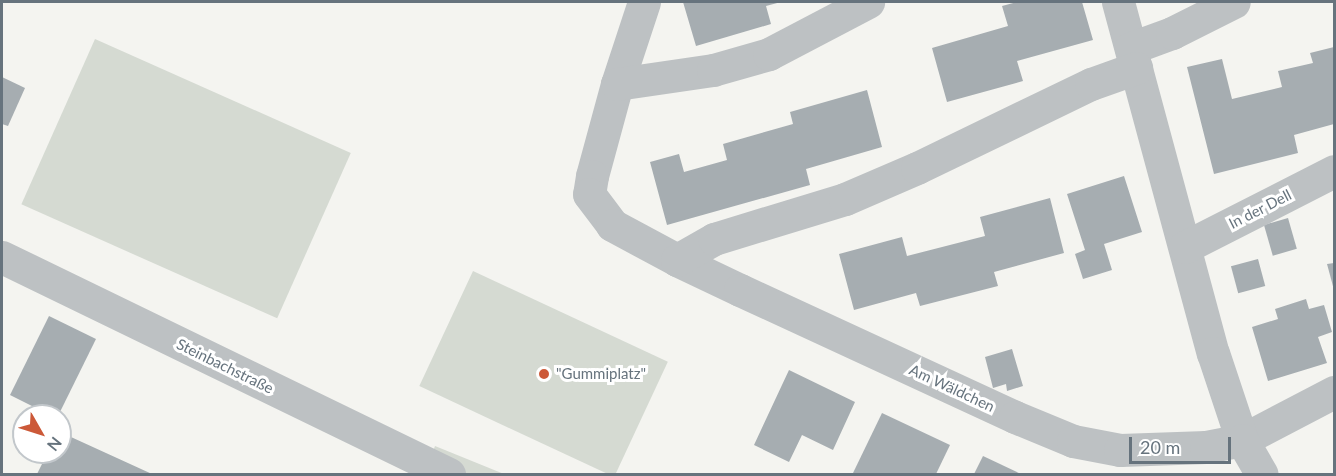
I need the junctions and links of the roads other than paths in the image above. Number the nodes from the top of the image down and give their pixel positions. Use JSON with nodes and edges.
{"nodes":[{"id":1,"x":644,"y":2,"type":"edge"},
{"id":2,"x":868,"y":2,"type":"edge"},
{"id":3,"x":1118,"y":2,"type":"edge"},
{"id":4,"x":1234,"y":2,"type":"edge"},
{"id":5,"x":1133,"y":58,"type":"junction"},
{"id":6,"x":617,"y":84,"type":"junction"},
{"id":7,"x":1335,"y":171,"type":"edge"},
{"id":8,"x":1185,"y":247,"type":"junction"},
{"id":9,"x":2,"y":257,"type":"edge"},
{"id":10,"x":677,"y":260,"type":"junction"},
{"id":11,"x":1335,"y":392,"type":"edge"},
{"id":12,"x":1242,"y":440,"type":"junction"},
{"id":13,"x":449,"y":474,"type":"edge"},
{"id":14,"x":1262,"y":474,"type":"edge"}],
"edges":[{"from":1,"to":6,"type":"street","name":"Am Wäldchen"},
{"from":2,"to":6,"type":"street"},
{"from":3,"to":5,"type":"street"},
{"from":4,"to":5,"type":"street"},
{"from":5,"to":8,"type":"street"},
{"from":5,"to":10,"type":"street"},
{"from":6,"to":10,"type":"street","name":"Am Wäldchen"},
{"from":7,"to":8,"type":"street","name":"In der Dell"},
{"from":8,"to":12,"type":"street"},
{"from":9,"to":13,"type":"street","name":"Steinbachstraße"},
{"from":10,"to":12,"type":"street","name":"Am Wäldchen"},
{"from":11,"to":12,"type":"street"},
{"from":12,"to":14,"type":"street"}]}
